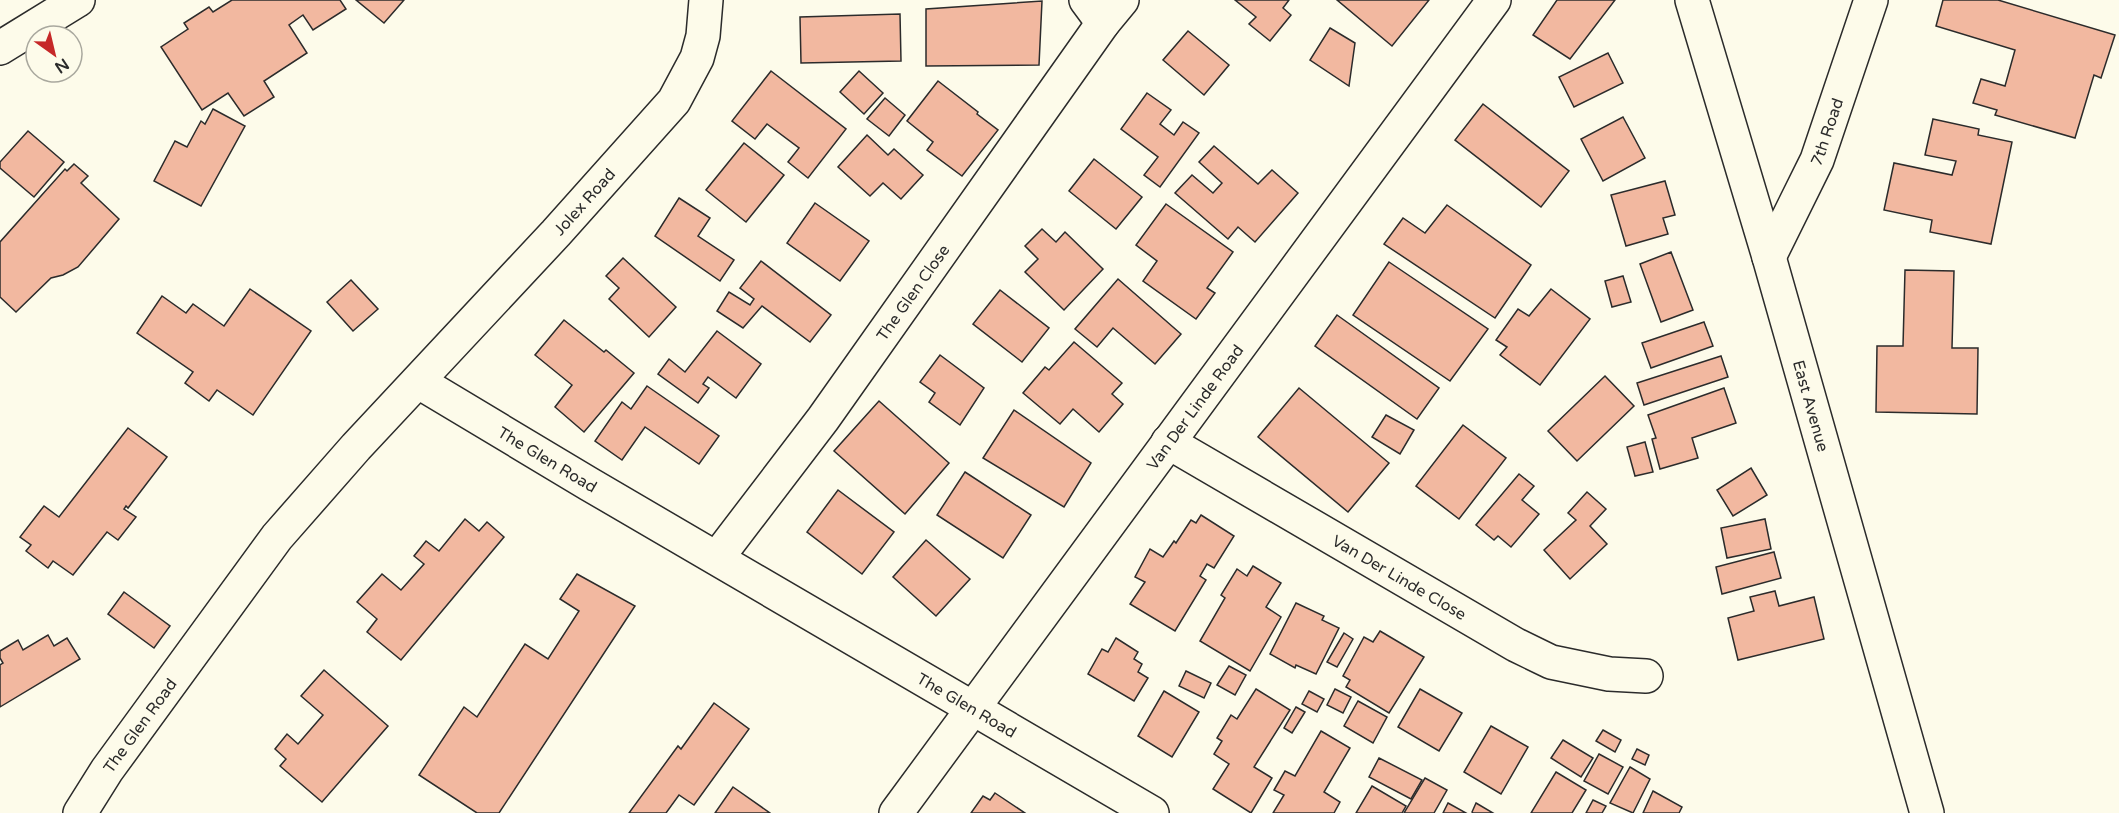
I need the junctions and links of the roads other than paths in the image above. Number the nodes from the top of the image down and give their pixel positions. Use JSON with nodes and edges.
{"nodes":[{"id":1,"x":78,"y":0,"type":"edge"},
{"id":2,"x":706,"y":0,"type":"edge"},
{"id":3,"x":1494,"y":0,"type":"edge"},
{"id":4,"x":1692,"y":0,"type":"edge"},
{"id":5,"x":1871,"y":0,"type":"edge"},
{"id":6,"x":1104,"y":8,"type":"edge"},
{"id":7,"x":0,"y":48,"type":"edge"},
{"id":8,"x":1769,"y":257,"type":"junction"},
{"id":9,"x":418,"y":382,"type":"junction"},
{"id":10,"x":1168,"y":442,"type":"junction"},
{"id":11,"x":717,"y":558,"type":"junction"},
{"id":12,"x":1646,"y":676,"type":"dead end"},
{"id":13,"x":973,"y":710,"type":"junction"},
{"id":14,"x":80,"y":813,"type":"edge"},
{"id":15,"x":896,"y":813,"type":"edge"},
{"id":16,"x":1152,"y":813,"type":"edge"},
{"id":17,"x":1927,"y":813,"type":"edge"}],
"edges":[{"from":1,"to":7,"type":"street"},
{"from":2,"to":9,"type":"street","name":"Jolex Road"},
{"from":3,"to":10,"type":"street","name":"Van Der Linde Road"},
{"from":4,"to":8,"type":"street","name":"East Avenue"},
{"from":5,"to":8,"type":"street","name":"7th Road"},
{"from":6,"to":11,"type":"street","name":"The Glen Close"},
{"from":8,"to":17,"type":"street","name":"East Avenue"},
{"from":9,"to":11,"type":"street","name":"The Glen Road"},
{"from":9,"to":14,"type":"street","name":"The Glen Road"},
{"from":10,"to":12,"type":"street","name":"Van Der Linde Close"},
{"from":10,"to":13,"type":"street","name":"Van Der Linde Road"},
{"from":11,"to":13,"type":"street","name":"The Glen Road"},
{"from":13,"to":15,"type":"street","name":"Van Der Linde Road"},
{"from":13,"to":16,"type":"street","name":"The Glen Road"}]}
